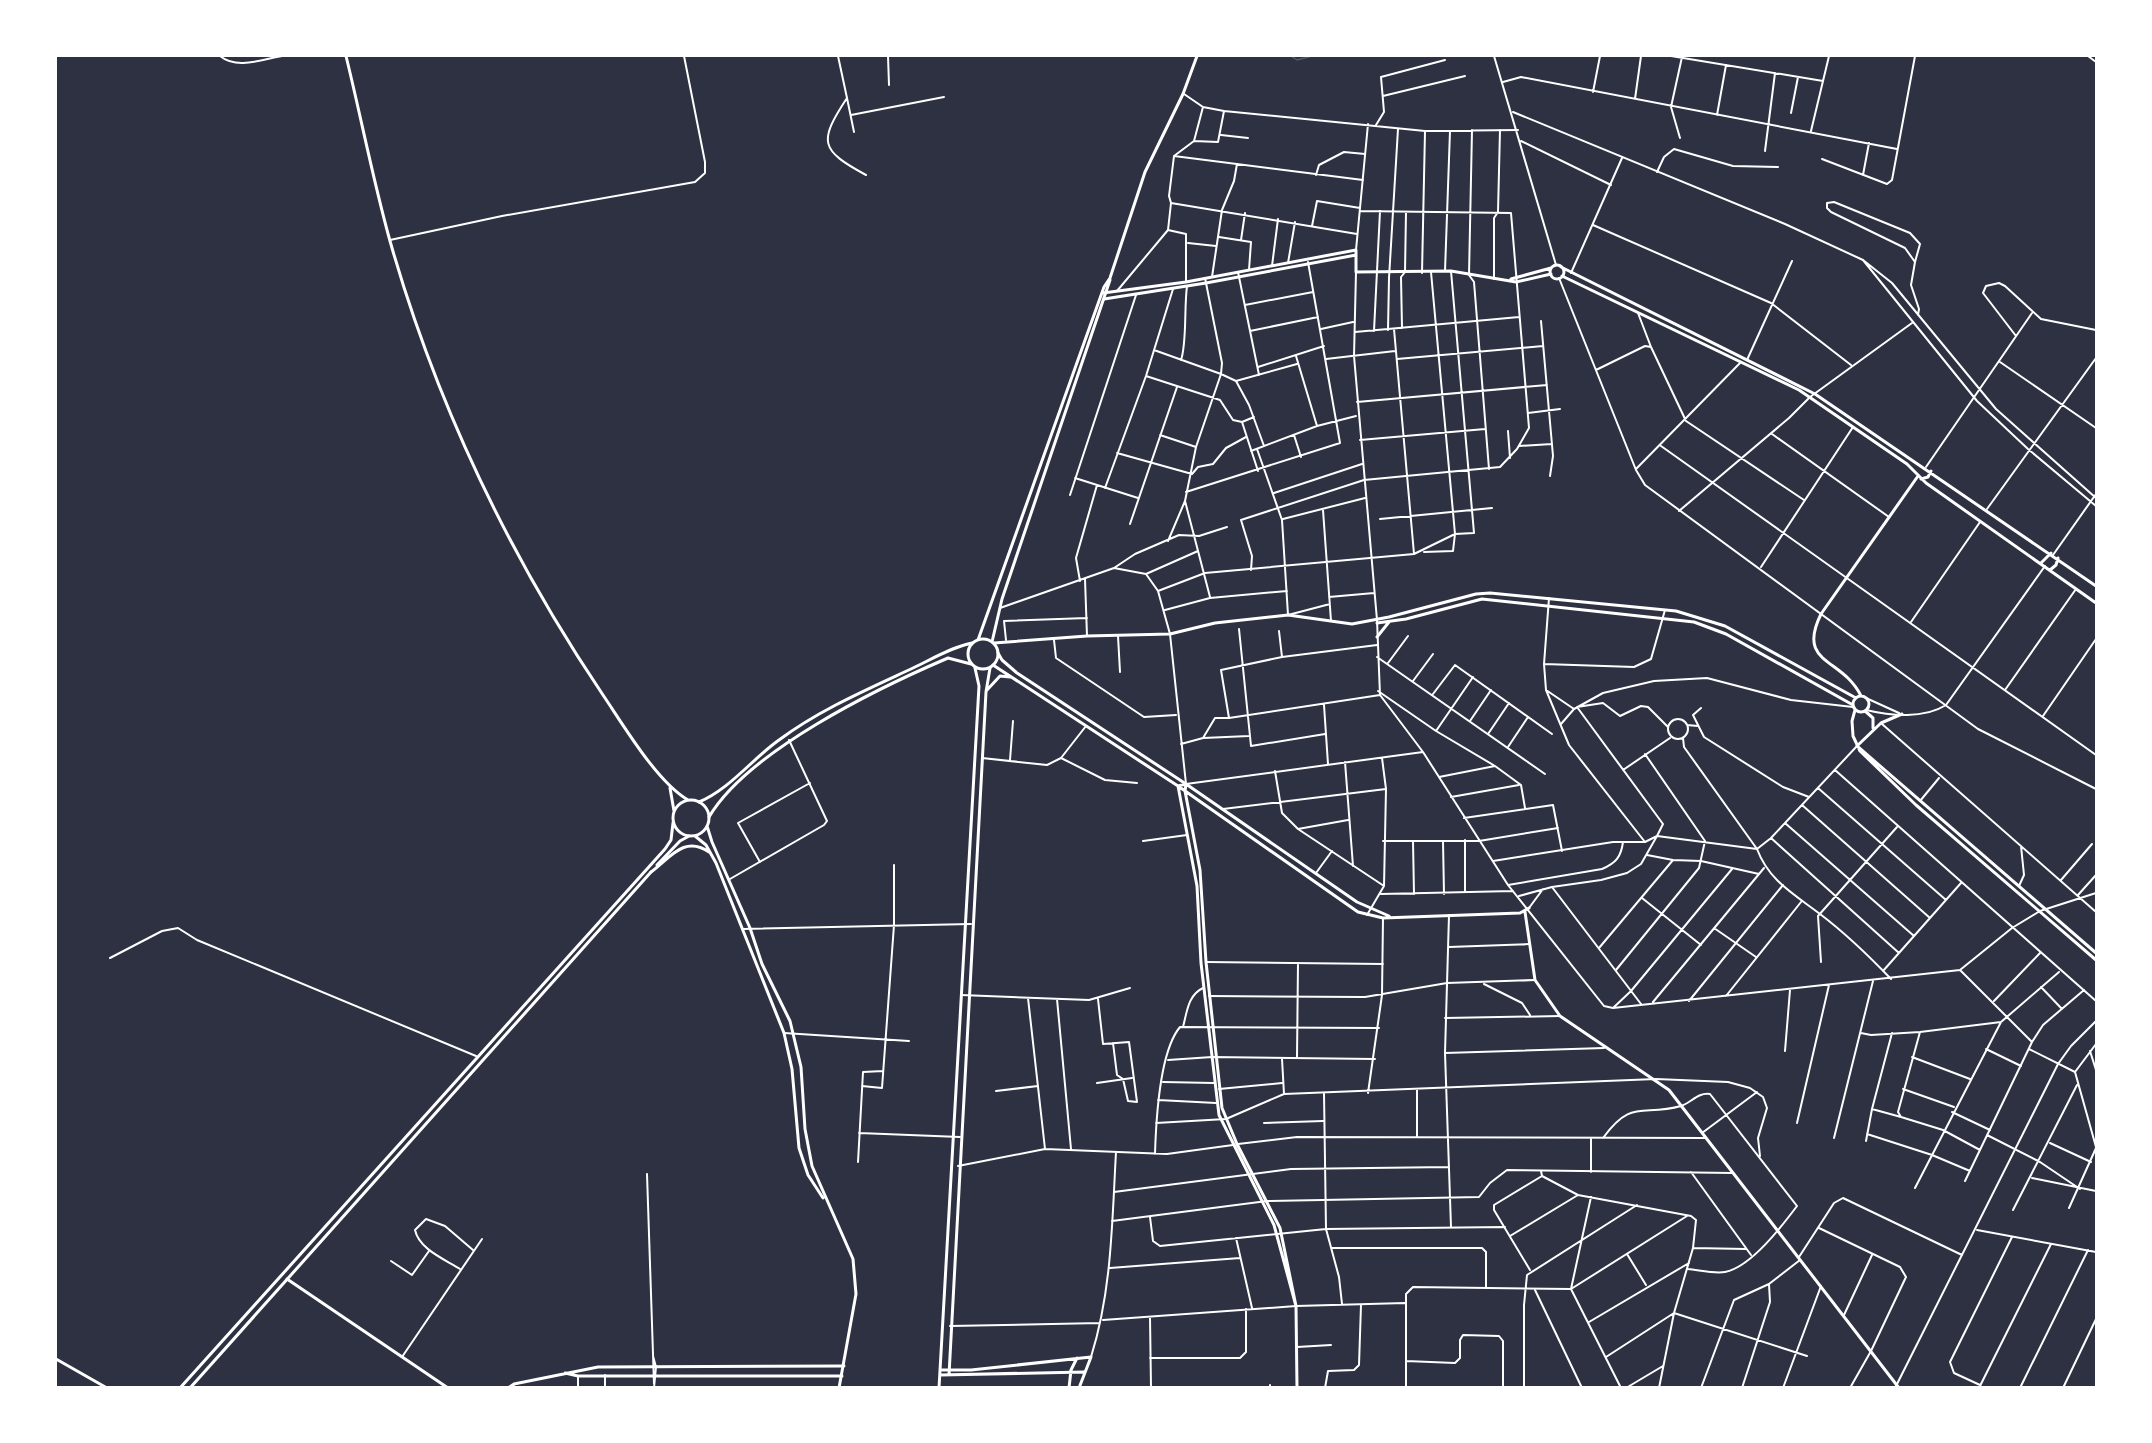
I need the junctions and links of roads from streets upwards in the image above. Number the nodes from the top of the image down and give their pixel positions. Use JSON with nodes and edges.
{"nodes":[{"id":1,"x":220,"y":56,"type":"edge"},
{"id":2,"x":280,"y":56,"type":"edge"},
{"id":3,"x":346,"y":56,"type":"edge"},
{"id":4,"x":684,"y":56,"type":"edge"},
{"id":5,"x":838,"y":56,"type":"edge"},
{"id":6,"x":888,"y":56,"type":"edge"},
{"id":7,"x":1197,"y":56,"type":"edge"},
{"id":8,"x":1494,"y":56,"type":"edge"},
{"id":9,"x":1599,"y":56,"type":"edge"},
{"id":10,"x":1641,"y":56,"type":"edge"},
{"id":11,"x":1671,"y":56,"type":"edge"},
{"id":12,"x":1829,"y":56,"type":"edge"},
{"id":13,"x":1915,"y":56,"type":"edge"},
{"id":14,"x":1970,"y":56,"type":"edge"},
{"id":15,"x":1976,"y":56,"type":"edge"},
{"id":16,"x":2088,"y":56,"type":"edge"},
{"id":17,"x":1682,"y":57,"type":"junction"},
{"id":18,"x":1444,"y":60,"type":"dead end"},
{"id":19,"x":2097,"y":62,"type":"edge"},
{"id":20,"x":1727,"y":64,"type":"junction"},
{"id":21,"x":1775,"y":73,"type":"junction"},
{"id":22,"x":1465,"y":76,"type":"dead end"},
{"id":23,"x":1798,"y":77,"type":"junction"},
{"id":24,"x":1823,"y":81,"type":"junction"},
{"id":25,"x":1503,"y":82,"type":"junction"},
{"id":26,"x":889,"y":85,"type":"dead end"},
{"id":27,"x":1593,"y":92,"type":"junction"},
{"id":28,"x":1183,"y":93,"type":"junction"},
{"id":29,"x":1383,"y":96,"type":"junction"},
{"id":30,"x":944,"y":97,"type":"dead end"},
{"id":31,"x":847,"y":98,"type":"junction"},
{"id":32,"x":1635,"y":99,"type":"junction"},
{"id":33,"x":1203,"y":107,"type":"junction"},
{"id":34,"x":1671,"y":107,"type":"junction"},
{"id":35,"x":1224,"y":111,"type":"junction"},
{"id":36,"x":1513,"y":112,"type":"junction"},
{"id":37,"x":1791,"y":113,"type":"dead end"},
{"id":38,"x":1717,"y":115,"type":"junction"},
{"id":39,"x":851,"y":116,"type":"junction"},
{"id":40,"x":1368,"y":124,"type":"junction"},
{"id":41,"x":1376,"y":125,"type":"junction"},
{"id":42,"x":1769,"y":125,"type":"junction"},
{"id":43,"x":1398,"y":128,"type":"junction"},
{"id":44,"x":1472,"y":130,"type":"junction"},
{"id":45,"x":1500,"y":130,"type":"junction"},
{"id":46,"x":1518,"y":130,"type":"junction"},
{"id":47,"x":1425,"y":131,"type":"junction"},
{"id":48,"x":1450,"y":131,"type":"junction"},
{"id":49,"x":854,"y":132,"type":"dead end"},
{"id":50,"x":1810,"y":132,"type":"junction"},
{"id":51,"x":1221,"y":135,"type":"junction"},
{"id":52,"x":1248,"y":138,"type":"dead end"},
{"id":53,"x":1680,"y":138,"type":"dead end"},
{"id":54,"x":1194,"y":141,"type":"junction"},
{"id":55,"x":1521,"y":141,"type":"junction"},
{"id":56,"x":1869,"y":143,"type":"junction"},
{"id":57,"x":1897,"y":149,"type":"junction"},
{"id":58,"x":1765,"y":151,"type":"dead end"},
{"id":59,"x":1365,"y":154,"type":"junction"},
{"id":60,"x":1174,"y":156,"type":"junction"},
{"id":61,"x":1623,"y":157,"type":"junction"},
{"id":62,"x":1822,"y":159,"type":"dead end"},
{"id":63,"x":1237,"y":165,"type":"junction"},
{"id":64,"x":1778,"y":168,"type":"dead end"},
{"id":65,"x":1657,"y":172,"type":"junction"},
{"id":66,"x":867,"y":175,"type":"dead end"},
{"id":67,"x":1316,"y":175,"type":"junction"},
{"id":68,"x":1863,"y":175,"type":"junction"},
{"id":69,"x":1363,"y":180,"type":"junction"},
{"id":70,"x":1611,"y":185,"type":"junction"},
{"id":71,"x":1171,"y":203,"type":"junction"},
{"id":72,"x":1360,"y":209,"type":"junction"},
{"id":73,"x":1222,"y":210,"type":"junction"},
{"id":74,"x":1380,"y":211,"type":"junction"},
{"id":75,"x":1394,"y":211,"type":"junction"},
{"id":76,"x":1406,"y":211,"type":"junction"},
{"id":77,"x":1422,"y":212,"type":"junction"},
{"id":78,"x":1447,"y":212,"type":"junction"},
{"id":79,"x":1470,"y":212,"type":"junction"},
{"id":80,"x":1498,"y":212,"type":"junction"},
{"id":81,"x":1245,"y":213,"type":"junction"},
{"id":82,"x":1278,"y":219,"type":"junction"},
{"id":83,"x":1295,"y":222,"type":"junction"},
{"id":84,"x":1593,"y":225,"type":"junction"},
{"id":85,"x":1312,"y":226,"type":"junction"},
{"id":86,"x":1168,"y":230,"type":"junction"},
{"id":87,"x":1358,"y":234,"type":"junction"},
{"id":88,"x":1218,"y":237,"type":"junction"},
{"id":89,"x":390,"y":240,"type":"junction"},
{"id":90,"x":1242,"y":240,"type":"junction"},
{"id":91,"x":1188,"y":243,"type":"junction"},
{"id":92,"x":1216,"y":246,"type":"junction"},
{"id":93,"x":1356,"y":252,"type":"junction"},
{"id":94,"x":1307,"y":260,"type":"junction"},
{"id":95,"x":1863,"y":260,"type":"junction"},
{"id":96,"x":1792,"y":261,"type":"dead end"},
{"id":97,"x":1288,"y":262,"type":"junction"},
{"id":98,"x":1915,"y":262,"type":"junction"},
{"id":99,"x":1308,"y":265,"type":"junction"},
{"id":100,"x":1556,"y":265,"type":"junction"},
{"id":101,"x":1272,"y":266,"type":"junction"},
{"id":102,"x":1561,"y":267,"type":"junction"},
{"id":103,"x":1551,"y":268,"type":"junction"},
{"id":104,"x":1249,"y":270,"type":"junction"},
{"id":105,"x":1445,"y":271,"type":"junction"},
{"id":106,"x":1238,"y":272,"type":"junction"},
{"id":107,"x":1356,"y":272,"type":"junction"},
{"id":108,"x":1391,"y":272,"type":"junction"},
{"id":109,"x":1405,"y":272,"type":"junction"},
{"id":110,"x":1431,"y":272,"type":"junction"},
{"id":111,"x":1451,"y":272,"type":"junction"},
{"id":112,"x":1377,"y":273,"type":"junction"},
{"id":113,"x":1422,"y":273,"type":"junction"},
{"id":114,"x":1571,"y":273,"type":"junction"},
{"id":115,"x":1551,"y":274,"type":"junction"},
{"id":116,"x":1469,"y":275,"type":"junction"},
{"id":117,"x":1212,"y":277,"type":"junction"},
{"id":118,"x":1238,"y":277,"type":"junction"},
{"id":119,"x":1516,"y":277,"type":"junction"},
{"id":120,"x":1560,"y":277,"type":"junction"},
{"id":121,"x":1110,"y":278,"type":"junction"},
{"id":122,"x":1205,"y":278,"type":"junction"},
{"id":123,"x":1494,"y":279,"type":"junction"},
{"id":124,"x":1510,"y":280,"type":"junction"},
{"id":125,"x":1186,"y":282,"type":"junction"},
{"id":126,"x":1516,"y":282,"type":"junction"},
{"id":127,"x":1206,"y":283,"type":"junction"},
{"id":128,"x":1187,"y":286,"type":"junction"},
{"id":129,"x":1173,"y":289,"type":"junction"},
{"id":130,"x":1117,"y":291,"type":"junction"},
{"id":131,"x":1107,"y":292,"type":"junction"},
{"id":132,"x":1313,"y":292,"type":"junction"},
{"id":133,"x":1101,"y":293,"type":"junction"},
{"id":134,"x":1136,"y":295,"type":"junction"},
{"id":135,"x":1106,"y":298,"type":"junction"},
{"id":136,"x":1099,"y":300,"type":"junction"},
{"id":137,"x":1771,"y":303,"type":"junction"},
{"id":138,"x":1245,"y":305,"type":"junction"},
{"id":139,"x":1638,"y":313,"type":"junction"},
{"id":140,"x":2032,"y":314,"type":"junction"},
{"id":141,"x":1918,"y":315,"type":"junction"},
{"id":142,"x":1318,"y":317,"type":"junction"},
{"id":143,"x":1519,"y":317,"type":"junction"},
{"id":144,"x":1541,"y":321,"type":"dead end"},
{"id":145,"x":1354,"y":322,"type":"junction"},
{"id":146,"x":1477,"y":322,"type":"junction"},
{"id":147,"x":1912,"y":323,"type":"junction"},
{"id":148,"x":1456,"y":324,"type":"junction"},
{"id":149,"x":1436,"y":325,"type":"junction"},
{"id":150,"x":1402,"y":328,"type":"junction"},
{"id":151,"x":1321,"y":329,"type":"junction"},
{"id":152,"x":1394,"y":329,"type":"junction"},
{"id":153,"x":1388,"y":330,"type":"junction"},
{"id":154,"x":2097,"y":330,"type":"edge"},
{"id":155,"x":1250,"y":331,"type":"junction"},
{"id":156,"x":1374,"y":331,"type":"junction"},
{"id":157,"x":1353,"y":332,"type":"junction"},
{"id":158,"x":2016,"y":336,"type":"junction"},
{"id":159,"x":1324,"y":346,"type":"junction"},
{"id":160,"x":1543,"y":346,"type":"junction"},
{"id":161,"x":1651,"y":347,"type":"junction"},
{"id":162,"x":1522,"y":348,"type":"junction"},
{"id":163,"x":1154,"y":350,"type":"junction"},
{"id":164,"x":1396,"y":351,"type":"junction"},
{"id":165,"x":1480,"y":352,"type":"junction"},
{"id":166,"x":1459,"y":354,"type":"junction"},
{"id":167,"x":1296,"y":356,"type":"junction"},
{"id":168,"x":1354,"y":356,"type":"junction"},
{"id":169,"x":1438,"y":356,"type":"junction"},
{"id":170,"x":2097,"y":358,"type":"edge"},
{"id":171,"x":1326,"y":359,"type":"junction"},
{"id":172,"x":1397,"y":359,"type":"junction"},
{"id":173,"x":1181,"y":360,"type":"junction"},
{"id":174,"x":1747,"y":360,"type":"junction"},
{"id":175,"x":1999,"y":361,"type":"junction"},
{"id":176,"x":1742,"y":362,"type":"junction"},
{"id":177,"x":1297,"y":364,"type":"junction"},
{"id":178,"x":1851,"y":365,"type":"junction"},
{"id":179,"x":1258,"y":367,"type":"junction"},
{"id":180,"x":1595,"y":371,"type":"junction"},
{"id":181,"x":1221,"y":374,"type":"junction"},
{"id":182,"x":1259,"y":375,"type":"junction"},
{"id":183,"x":1146,"y":376,"type":"junction"},
{"id":184,"x":1236,"y":381,"type":"junction"},
{"id":185,"x":1547,"y":385,"type":"junction"},
{"id":186,"x":1177,"y":387,"type":"junction"},
{"id":187,"x":1525,"y":387,"type":"junction"},
{"id":188,"x":1978,"y":389,"type":"junction"},
{"id":189,"x":1483,"y":392,"type":"junction"},
{"id":190,"x":1463,"y":393,"type":"junction"},
{"id":191,"x":1815,"y":394,"type":"junction"},
{"id":192,"x":1441,"y":395,"type":"junction"},
{"id":193,"x":1810,"y":397,"type":"junction"},
{"id":194,"x":1974,"y":397,"type":"junction"},
{"id":195,"x":1212,"y":398,"type":"junction"},
{"id":196,"x":1400,"y":399,"type":"junction"},
{"id":197,"x":1357,"y":402,"type":"junction"},
{"id":198,"x":2064,"y":406,"type":"junction"},
{"id":199,"x":1560,"y":409,"type":"dead end"},
{"id":200,"x":1549,"y":411,"type":"junction"},
{"id":201,"x":1528,"y":413,"type":"junction"},
{"id":202,"x":1357,"y":416,"type":"junction"},
{"id":203,"x":1254,"y":417,"type":"junction"},
{"id":204,"x":1335,"y":421,"type":"junction"},
{"id":205,"x":1686,"y":421,"type":"junction"},
{"id":206,"x":1242,"y":422,"type":"junction"},
{"id":207,"x":1317,"y":426,"type":"junction"},
{"id":208,"x":1853,"y":426,"type":"junction"},
{"id":209,"x":2097,"y":428,"type":"edge"},
{"id":210,"x":1486,"y":429,"type":"junction"},
{"id":211,"x":1467,"y":430,"type":"junction"},
{"id":212,"x":1508,"y":431,"type":"dead end"},
{"id":213,"x":1445,"y":432,"type":"junction"},
{"id":214,"x":1771,"y":434,"type":"junction"},
{"id":215,"x":1160,"y":435,"type":"junction"},
{"id":216,"x":1294,"y":435,"type":"junction"},
{"id":217,"x":1246,"y":436,"type":"junction"},
{"id":218,"x":1404,"y":436,"type":"junction"},
{"id":219,"x":1360,"y":440,"type":"junction"},
{"id":220,"x":1552,"y":444,"type":"junction"},
{"id":221,"x":2036,"y":445,"type":"junction"},
{"id":222,"x":1264,"y":446,"type":"junction"},
{"id":223,"x":1520,"y":446,"type":"junction"},
{"id":224,"x":1661,"y":446,"type":"junction"},
{"id":225,"x":1196,"y":447,"type":"junction"},
{"id":226,"x":1257,"y":449,"type":"junction"},
{"id":227,"x":2028,"y":449,"type":"junction"},
{"id":228,"x":1251,"y":451,"type":"junction"},
{"id":229,"x":1117,"y":453,"type":"junction"},
{"id":230,"x":1300,"y":457,"type":"junction"},
{"id":231,"x":1510,"y":458,"type":"junction"},
{"id":232,"x":1742,"y":458,"type":"junction"},
{"id":233,"x":1150,"y":464,"type":"junction"},
{"id":234,"x":1362,"y":464,"type":"junction"},
{"id":235,"x":1924,"y":466,"type":"junction"},
{"id":236,"x":1264,"y":469,"type":"junction"},
{"id":237,"x":1489,"y":470,"type":"junction"},
{"id":238,"x":1636,"y":470,"type":"junction"},
{"id":239,"x":1258,"y":471,"type":"junction"},
{"id":240,"x":1825,"y":471,"type":"junction"},
{"id":241,"x":1931,"y":471,"type":"junction"},
{"id":242,"x":1469,"y":472,"type":"junction"},
{"id":243,"x":1191,"y":474,"type":"junction"},
{"id":244,"x":1448,"y":474,"type":"junction"},
{"id":245,"x":1407,"y":476,"type":"junction"},
{"id":246,"x":1550,"y":476,"type":"dead end"},
{"id":247,"x":1918,"y":476,"type":"junction"},
{"id":248,"x":1075,"y":478,"type":"junction"},
{"id":249,"x":1365,"y":480,"type":"junction"},
{"id":250,"x":1713,"y":482,"type":"junction"},
{"id":251,"x":1097,"y":485,"type":"junction"},
{"id":252,"x":1105,"y":488,"type":"junction"},
{"id":253,"x":1186,"y":492,"type":"junction"},
{"id":254,"x":1274,"y":493,"type":"junction"},
{"id":255,"x":1070,"y":495,"type":"dead end"},
{"id":256,"x":2096,"y":496,"type":"edge"},
{"id":257,"x":1138,"y":498,"type":"junction"},
{"id":258,"x":1365,"y":498,"type":"junction"},
{"id":259,"x":1804,"y":500,"type":"junction"},
{"id":260,"x":1185,"y":501,"type":"junction"},
{"id":261,"x":2091,"y":502,"type":"junction"},
{"id":262,"x":2097,"y":506,"type":"edge"},
{"id":263,"x":1279,"y":508,"type":"junction"},
{"id":264,"x":1492,"y":508,"type":"dead end"},
{"id":265,"x":1987,"y":509,"type":"junction"},
{"id":266,"x":1323,"y":510,"type":"junction"},
{"id":267,"x":1473,"y":510,"type":"junction"},
{"id":268,"x":1679,"y":511,"type":"junction"},
{"id":269,"x":1453,"y":512,"type":"junction"},
{"id":270,"x":1410,"y":516,"type":"junction"},
{"id":271,"x":1889,"y":517,"type":"junction"},
{"id":272,"x":1380,"y":519,"type":"dead end"},
{"id":273,"x":1282,"y":520,"type":"junction"},
{"id":274,"x":1980,"y":522,"type":"junction"},
{"id":275,"x":1130,"y":524,"type":"dead end"},
{"id":276,"x":1227,"y":527,"type":"dead end"},
{"id":277,"x":1784,"y":532,"type":"junction"},
{"id":278,"x":1455,"y":534,"type":"junction"},
{"id":279,"x":1192,"y":535,"type":"junction"},
{"id":280,"x":1168,"y":541,"type":"junction"},
{"id":281,"x":1198,"y":551,"type":"junction"},
{"id":282,"x":1422,"y":552,"type":"junction"},
{"id":283,"x":1414,"y":554,"type":"junction"},
{"id":284,"x":2052,"y":554,"type":"junction"},
{"id":285,"x":1370,"y":558,"type":"junction"},
{"id":286,"x":2058,"y":558,"type":"junction"},
{"id":287,"x":1326,"y":563,"type":"junction"},
{"id":288,"x":2041,"y":563,"type":"junction"},
{"id":289,"x":2045,"y":566,"type":"junction"},
{"id":290,"x":1284,"y":567,"type":"junction"},
{"id":291,"x":1114,"y":568,"type":"junction"},
{"id":292,"x":1760,"y":568,"type":"junction"},
{"id":293,"x":1251,"y":570,"type":"junction"},
{"id":294,"x":2050,"y":570,"type":"junction"},
{"id":295,"x":1205,"y":573,"type":"junction"},
{"id":296,"x":1146,"y":574,"type":"junction"},
{"id":297,"x":1847,"y":577,"type":"junction"},
{"id":298,"x":1085,"y":579,"type":"junction"},
{"id":299,"x":1080,"y":581,"type":"junction"},
{"id":300,"x":2097,"y":586,"type":"edge"},
{"id":301,"x":2077,"y":588,"type":"junction"},
{"id":302,"x":1158,"y":591,"type":"junction"},
{"id":303,"x":1287,"y":591,"type":"junction"},
{"id":304,"x":1374,"y":593,"type":"junction"},
{"id":305,"x":1329,"y":597,"type":"junction"},
{"id":306,"x":1210,"y":598,"type":"junction"},
{"id":307,"x":1549,"y":598,"type":"junction"},
{"id":308,"x":2097,"y":603,"type":"edge"},
{"id":309,"x":1330,"y":604,"type":"junction"},
{"id":310,"x":1548,"y":607,"type":"junction"},
{"id":311,"x":1000,"y":608,"type":"junction"},
{"id":312,"x":1165,"y":610,"type":"junction"},
{"id":313,"x":1665,"y":610,"type":"junction"},
{"id":314,"x":1821,"y":614,"type":"junction"},
{"id":315,"x":1288,"y":615,"type":"junction"},
{"id":316,"x":1087,"y":618,"type":"junction"},
{"id":317,"x":1663,"y":618,"type":"junction"},
{"id":318,"x":1377,"y":621,"type":"junction"},
{"id":319,"x":1331,"y":622,"type":"junction"},
{"id":320,"x":1389,"y":622,"type":"junction"},
{"id":321,"x":1911,"y":622,"type":"junction"},
{"id":322,"x":1239,"y":629,"type":"dead end"},
{"id":323,"x":1279,"y":631,"type":"dead end"},
{"id":324,"x":1170,"y":634,"type":"junction"},
{"id":325,"x":1087,"y":636,"type":"junction"},
{"id":326,"x":1118,"y":636,"type":"junction"},
{"id":327,"x":1408,"y":636,"type":"dead end"},
{"id":328,"x":1377,"y":637,"type":"junction"},
{"id":329,"x":2097,"y":639,"type":"edge"},
{"id":330,"x":978,"y":640,"type":"junction"},
{"id":331,"x":1006,"y":640,"type":"junction"},
{"id":332,"x":1054,"y":640,"type":"junction"},
{"id":333,"x":972,"y":643,"type":"junction"},
{"id":334,"x":993,"y":643,"type":"junction"},
{"id":335,"x":1377,"y":645,"type":"junction"},
{"id":336,"x":998,"y":653,"type":"junction"},
{"id":337,"x":1432,"y":654,"type":"dead end"},
{"id":338,"x":1282,"y":657,"type":"junction"},
{"id":339,"x":1377,"y":657,"type":"junction"},
{"id":340,"x":971,"y":664,"type":"junction"},
{"id":341,"x":1388,"y":664,"type":"junction"},
{"id":342,"x":1544,"y":664,"type":"junction"},
{"id":343,"x":1244,"y":665,"type":"junction"},
{"id":344,"x":992,"y":667,"type":"junction"},
{"id":345,"x":1974,"y":667,"type":"junction"},
{"id":346,"x":975,"y":668,"type":"junction"},
{"id":347,"x":1120,"y":672,"type":"dead end"},
{"id":348,"x":1012,"y":677,"type":"junction"},
{"id":349,"x":1473,"y":677,"type":"junction"},
{"id":350,"x":1413,"y":681,"type":"junction"},
{"id":351,"x":1491,"y":690,"type":"junction"},
{"id":352,"x":1546,"y":690,"type":"junction"},
{"id":353,"x":2006,"y":690,"type":"junction"},
{"id":354,"x":1378,"y":691,"type":"junction"},
{"id":355,"x":986,"y":692,"type":"junction"},
{"id":356,"x":1380,"y":695,"type":"junction"},
{"id":357,"x":1432,"y":695,"type":"junction"},
{"id":358,"x":1861,"y":696,"type":"junction"},
{"id":359,"x":1856,"y":698,"type":"junction"},
{"id":360,"x":1866,"y":698,"type":"junction"},
{"id":361,"x":1509,"y":703,"type":"junction"},
{"id":362,"x":1324,"y":705,"type":"junction"},
{"id":363,"x":1946,"y":705,"type":"junction"},
{"id":364,"x":1854,"y":707,"type":"junction"},
{"id":365,"x":1576,"y":708,"type":"junction"},
{"id":366,"x":1701,"y":708,"type":"dead end"},
{"id":367,"x":1452,"y":709,"type":"junction"},
{"id":368,"x":1866,"y":711,"type":"junction"},
{"id":369,"x":1902,"y":714,"type":"junction"},
{"id":370,"x":1177,"y":715,"type":"junction"},
{"id":371,"x":1250,"y":715,"type":"junction"},
{"id":372,"x":2043,"y":716,"type":"junction"},
{"id":373,"x":1528,"y":717,"type":"junction"},
{"id":374,"x":1229,"y":718,"type":"junction"},
{"id":375,"x":1013,"y":721,"type":"dead end"},
{"id":376,"x":1470,"y":721,"type":"junction"},
{"id":377,"x":1881,"y":723,"type":"junction"},
{"id":378,"x":1561,"y":724,"type":"junction"},
{"id":379,"x":1687,"y":725,"type":"junction"},
{"id":380,"x":1086,"y":726,"type":"junction"},
{"id":381,"x":1698,"y":726,"type":"junction"},
{"id":382,"x":1668,"y":727,"type":"junction"},
{"id":383,"x":1436,"y":731,"type":"junction"},
{"id":384,"x":1871,"y":732,"type":"junction"},
{"id":385,"x":1325,"y":734,"type":"junction"},
{"id":386,"x":1488,"y":734,"type":"junction"},
{"id":387,"x":1552,"y":734,"type":"dead end"},
{"id":388,"x":1250,"y":735,"type":"junction"},
{"id":389,"x":1671,"y":737,"type":"junction"},
{"id":390,"x":1203,"y":738,"type":"junction"},
{"id":391,"x":1683,"y":738,"type":"junction"},
{"id":392,"x":789,"y":740,"type":"junction"},
{"id":393,"x":1181,"y":744,"type":"junction"},
{"id":394,"x":1857,"y":746,"type":"junction"},
{"id":395,"x":1507,"y":748,"type":"junction"},
{"id":396,"x":1423,"y":752,"type":"junction"},
{"id":397,"x":1645,"y":754,"type":"junction"},
{"id":398,"x":2097,"y":755,"type":"edge"},
{"id":399,"x":982,"y":758,"type":"junction"},
{"id":400,"x":1060,"y":758,"type":"junction"},
{"id":401,"x":1382,"y":758,"type":"junction"},
{"id":402,"x":1010,"y":760,"type":"junction"},
{"id":403,"x":1346,"y":762,"type":"junction"},
{"id":404,"x":1328,"y":764,"type":"junction"},
{"id":405,"x":1495,"y":766,"type":"junction"},
{"id":406,"x":1623,"y":770,"type":"junction"},
{"id":407,"x":1835,"y":770,"type":"junction"},
{"id":408,"x":1275,"y":771,"type":"junction"},
{"id":409,"x":1545,"y":774,"type":"dead end"},
{"id":410,"x":1439,"y":777,"type":"junction"},
{"id":411,"x":1940,"y":777,"type":"junction"},
{"id":412,"x":2097,"y":782,"type":"edge"},
{"id":413,"x":810,"y":783,"type":"junction"},
{"id":414,"x":1137,"y":783,"type":"dead end"},
{"id":415,"x":1186,"y":784,"type":"junction"},
{"id":416,"x":1521,"y":785,"type":"junction"},
{"id":417,"x":1178,"y":786,"type":"junction"},
{"id":418,"x":669,"y":787,"type":"junction"},
{"id":419,"x":1818,"y":788,"type":"junction"},
{"id":420,"x":2092,"y":788,"type":"junction"},
{"id":421,"x":1386,"y":789,"type":"junction"},
{"id":422,"x":2097,"y":789,"type":"edge"},
{"id":423,"x":1185,"y":791,"type":"junction"},
{"id":424,"x":1347,"y":794,"type":"junction"},
{"id":425,"x":1451,"y":797,"type":"junction"},
{"id":426,"x":1809,"y":798,"type":"junction"},
{"id":427,"x":688,"y":800,"type":"junction"},
{"id":428,"x":1920,"y":801,"type":"junction"},
{"id":429,"x":699,"y":802,"type":"junction"},
{"id":430,"x":1280,"y":802,"type":"junction"},
{"id":431,"x":1802,"y":805,"type":"junction"},
{"id":432,"x":1525,"y":808,"type":"junction"},
{"id":433,"x":1223,"y":809,"type":"junction"},
{"id":434,"x":674,"y":812,"type":"junction"},
{"id":435,"x":709,"y":817,"type":"junction"},
{"id":436,"x":1464,"y":818,"type":"junction"},
{"id":437,"x":1349,"y":820,"type":"junction"},
{"id":438,"x":673,"y":823,"type":"junction"},
{"id":439,"x":1785,"y":823,"type":"junction"},
{"id":440,"x":707,"y":826,"type":"junction"},
{"id":441,"x":1897,"y":827,"type":"junction"},
{"id":442,"x":1558,"y":828,"type":"junction"},
{"id":443,"x":1298,"y":829,"type":"junction"},
{"id":444,"x":1188,"y":835,"type":"junction"},
{"id":445,"x":689,"y":836,"type":"junction"},
{"id":446,"x":695,"y":836,"type":"junction"},
{"id":447,"x":1657,"y":836,"type":"junction"},
{"id":448,"x":1771,"y":838,"type":"junction"},
{"id":449,"x":1465,"y":840,"type":"junction"},
{"id":450,"x":1143,"y":841,"type":"dead end"},
{"id":451,"x":1383,"y":841,"type":"junction"},
{"id":452,"x":1413,"y":841,"type":"junction"},
{"id":453,"x":1443,"y":841,"type":"junction"},
{"id":454,"x":1479,"y":841,"type":"junction"},
{"id":455,"x":1623,"y":841,"type":"junction"},
{"id":456,"x":1705,"y":841,"type":"junction"},
{"id":457,"x":1645,"y":842,"type":"junction"},
{"id":458,"x":2092,"y":844,"type":"dead end"},
{"id":459,"x":1882,"y":845,"type":"junction"},
{"id":460,"x":2020,"y":846,"type":"junction"},
{"id":461,"x":1757,"y":849,"type":"junction"},
{"id":462,"x":1332,"y":851,"type":"junction"},
{"id":463,"x":1562,"y":851,"type":"junction"},
{"id":464,"x":711,"y":853,"type":"junction"},
{"id":465,"x":1647,"y":855,"type":"junction"},
{"id":466,"x":1673,"y":860,"type":"junction"},
{"id":467,"x":1492,"y":861,"type":"junction"},
{"id":468,"x":1701,"y":861,"type":"junction"},
{"id":469,"x":760,"y":862,"type":"junction"},
{"id":470,"x":1866,"y":862,"type":"junction"},
{"id":471,"x":894,"y":865,"type":"dead end"},
{"id":472,"x":1353,"y":866,"type":"junction"},
{"id":473,"x":1764,"y":868,"type":"junction"},
{"id":474,"x":1732,"y":869,"type":"junction"},
{"id":475,"x":651,"y":872,"type":"junction"},
{"id":476,"x":1316,"y":873,"type":"junction"},
{"id":477,"x":1759,"y":874,"type":"junction"},
{"id":478,"x":2097,"y":875,"type":"edge"},
{"id":479,"x":730,"y":879,"type":"junction"},
{"id":480,"x":1851,"y":879,"type":"junction"},
{"id":481,"x":2061,"y":880,"type":"junction"},
{"id":482,"x":1961,"y":883,"type":"junction"},
{"id":483,"x":1508,"y":885,"type":"junction"},
{"id":484,"x":1783,"y":885,"type":"junction"},
{"id":485,"x":1384,"y":886,"type":"junction"},
{"id":486,"x":2019,"y":886,"type":"junction"},
{"id":487,"x":1552,"y":887,"type":"junction"},
{"id":488,"x":1543,"y":889,"type":"junction"},
{"id":489,"x":1513,"y":891,"type":"junction"},
{"id":490,"x":1465,"y":892,"type":"junction"},
{"id":491,"x":2097,"y":893,"type":"edge"},
{"id":492,"x":1381,"y":894,"type":"junction"},
{"id":493,"x":1414,"y":894,"type":"junction"},
{"id":494,"x":1444,"y":894,"type":"junction"},
{"id":495,"x":1519,"y":896,"type":"junction"},
{"id":496,"x":2079,"y":896,"type":"junction"},
{"id":497,"x":1836,"y":897,"type":"junction"},
{"id":498,"x":1642,"y":898,"type":"junction"},
{"id":499,"x":1946,"y":900,"type":"junction"},
{"id":500,"x":1801,"y":902,"type":"junction"},
{"id":501,"x":1529,"y":908,"type":"junction"},
{"id":502,"x":2046,"y":909,"type":"junction"},
{"id":503,"x":1370,"y":910,"type":"junction"},
{"id":504,"x":2040,"y":911,"type":"junction"},
{"id":505,"x":1525,"y":912,"type":"junction"},
{"id":506,"x":2097,"y":912,"type":"edge"},
{"id":507,"x":1663,"y":913,"type":"junction"},
{"id":508,"x":1820,"y":914,"type":"junction"},
{"id":509,"x":1367,"y":915,"type":"junction"},
{"id":510,"x":1449,"y":915,"type":"junction"},
{"id":511,"x":1390,"y":916,"type":"junction"},
{"id":512,"x":1383,"y":918,"type":"junction"},
{"id":513,"x":1930,"y":918,"type":"junction"},
{"id":514,"x":971,"y":924,"type":"junction"},
{"id":515,"x":965,"y":925,"type":"junction"},
{"id":516,"x":894,"y":926,"type":"junction"},
{"id":517,"x":750,"y":928,"type":"junction"},
{"id":518,"x":1714,"y":928,"type":"junction"},
{"id":519,"x":2012,"y":928,"type":"junction"},
{"id":520,"x":743,"y":929,"type":"junction"},
{"id":521,"x":1682,"y":929,"type":"junction"},
{"id":522,"x":1914,"y":936,"type":"junction"},
{"id":523,"x":1735,"y":943,"type":"junction"},
{"id":524,"x":1530,"y":944,"type":"junction"},
{"id":525,"x":1701,"y":945,"type":"junction"},
{"id":526,"x":1449,"y":947,"type":"junction"},
{"id":527,"x":1599,"y":948,"type":"junction"},
{"id":528,"x":1899,"y":953,"type":"junction"},
{"id":529,"x":2040,"y":953,"type":"junction"},
{"id":530,"x":2097,"y":953,"type":"edge"},
{"id":531,"x":1756,"y":957,"type":"junction"},
{"id":532,"x":110,"y":958,"type":"dead end"},
{"id":533,"x":2097,"y":960,"type":"edge"},
{"id":534,"x":1206,"y":962,"type":"junction"},
{"id":535,"x":1821,"y":962,"type":"dead end"},
{"id":536,"x":1298,"y":963,"type":"junction"},
{"id":537,"x":1383,"y":964,"type":"junction"},
{"id":538,"x":1616,"y":970,"type":"junction"},
{"id":539,"x":1960,"y":970,"type":"junction"},
{"id":540,"x":1883,"y":971,"type":"junction"},
{"id":541,"x":2060,"y":971,"type":"junction"},
{"id":542,"x":1535,"y":980,"type":"junction"},
{"id":543,"x":1873,"y":980,"type":"junction"},
{"id":544,"x":1891,"y":980,"type":"junction"},
{"id":545,"x":1448,"y":983,"type":"junction"},
{"id":546,"x":1482,"y":983,"type":"junction"},
{"id":547,"x":1829,"y":985,"type":"junction"},
{"id":548,"x":2041,"y":986,"type":"junction"},
{"id":549,"x":1130,"y":988,"type":"dead end"},
{"id":550,"x":1203,"y":988,"type":"junction"},
{"id":551,"x":1790,"y":990,"type":"junction"},
{"id":552,"x":2084,"y":990,"type":"junction"},
{"id":553,"x":1631,"y":991,"type":"junction"},
{"id":554,"x":961,"y":995,"type":"junction"},
{"id":555,"x":968,"y":995,"type":"junction"},
{"id":556,"x":1382,"y":995,"type":"junction"},
{"id":557,"x":1209,"y":996,"type":"junction"},
{"id":558,"x":1297,"y":996,"type":"junction"},
{"id":559,"x":1726,"y":996,"type":"junction"},
{"id":560,"x":1028,"y":998,"type":"junction"},
{"id":561,"x":1057,"y":999,"type":"junction"},
{"id":562,"x":1098,"y":999,"type":"junction"},
{"id":563,"x":1689,"y":1001,"type":"junction"},
{"id":564,"x":1994,"y":1001,"type":"junction"},
{"id":565,"x":2097,"y":1001,"type":"edge"},
{"id":566,"x":1653,"y":1002,"type":"junction"},
{"id":567,"x":1641,"y":1004,"type":"junction"},
{"id":568,"x":1613,"y":1008,"type":"junction"},
{"id":569,"x":2062,"y":1009,"type":"junction"},
{"id":570,"x":2006,"y":1014,"type":"junction"},
{"id":571,"x":1530,"y":1015,"type":"junction"},
{"id":572,"x":1560,"y":1016,"type":"junction"},
{"id":573,"x":1445,"y":1018,"type":"junction"},
{"id":574,"x":2097,"y":1021,"type":"edge"},
{"id":575,"x":2001,"y":1022,"type":"junction"},
{"id":576,"x":1183,"y":1027,"type":"junction"},
{"id":577,"x":1296,"y":1027,"type":"junction"},
{"id":578,"x":1211,"y":1028,"type":"junction"},
{"id":579,"x":1379,"y":1028,"type":"junction"},
{"id":580,"x":1920,"y":1032,"type":"junction"},
{"id":581,"x":784,"y":1033,"type":"junction"},
{"id":582,"x":793,"y":1033,"type":"junction"},
{"id":583,"x":1862,"y":1033,"type":"junction"},
{"id":584,"x":1892,"y":1033,"type":"junction"},
{"id":585,"x":886,"y":1040,"type":"junction"},
{"id":586,"x":909,"y":1041,"type":"dead end"},
{"id":587,"x":2032,"y":1042,"type":"junction"},
{"id":588,"x":1113,"y":1043,"type":"junction"},
{"id":589,"x":2097,"y":1044,"type":"edge"},
{"id":590,"x":1604,"y":1048,"type":"junction"},
{"id":591,"x":1986,"y":1049,"type":"junction"},
{"id":592,"x":2029,"y":1049,"type":"junction"},
{"id":593,"x":2090,"y":1051,"type":"junction"},
{"id":594,"x":1785,"y":1052,"type":"dead end"},
{"id":595,"x":1445,"y":1053,"type":"junction"},
{"id":596,"x":476,"y":1056,"type":"junction"},
{"id":597,"x":1214,"y":1057,"type":"junction"},
{"id":598,"x":1912,"y":1057,"type":"junction"},
{"id":599,"x":1298,"y":1058,"type":"junction"},
{"id":600,"x":1282,"y":1059,"type":"junction"},
{"id":601,"x":1375,"y":1059,"type":"junction"},
{"id":602,"x":1166,"y":1060,"type":"junction"},
{"id":603,"x":2058,"y":1064,"type":"junction"},
{"id":604,"x":2021,"y":1066,"type":"junction"},
{"id":605,"x":2097,"y":1070,"type":"edge"},
{"id":606,"x":883,"y":1071,"type":"junction"},
{"id":607,"x":2075,"y":1072,"type":"junction"},
{"id":608,"x":1132,"y":1078,"type":"junction"},
{"id":609,"x":1124,"y":1079,"type":"junction"},
{"id":610,"x":1656,"y":1079,"type":"junction"},
{"id":611,"x":1970,"y":1079,"type":"junction"},
{"id":612,"x":1162,"y":1082,"type":"junction"},
{"id":613,"x":1097,"y":1083,"type":"dead end"},
{"id":614,"x":1214,"y":1083,"type":"junction"},
{"id":615,"x":1282,"y":1083,"type":"junction"},
{"id":616,"x":2077,"y":1085,"type":"junction"},
{"id":617,"x":862,"y":1086,"type":"junction"},
{"id":618,"x":1038,"y":1086,"type":"junction"},
{"id":619,"x":1447,"y":1088,"type":"junction"},
{"id":620,"x":1903,"y":1089,"type":"junction"},
{"id":621,"x":1217,"y":1090,"type":"junction"},
{"id":622,"x":1417,"y":1090,"type":"junction"},
{"id":623,"x":996,"y":1091,"type":"dead end"},
{"id":624,"x":1758,"y":1091,"type":"junction"},
{"id":625,"x":1368,"y":1093,"type":"junction"},
{"id":626,"x":1284,"y":1094,"type":"junction"},
{"id":627,"x":1324,"y":1094,"type":"junction"},
{"id":628,"x":1158,"y":1100,"type":"junction"},
{"id":629,"x":1216,"y":1102,"type":"junction"},
{"id":630,"x":1682,"y":1106,"type":"junction"},
{"id":631,"x":1954,"y":1107,"type":"junction"},
{"id":632,"x":1872,"y":1109,"type":"junction"},
{"id":633,"x":1952,"y":1112,"type":"junction"},
{"id":634,"x":1727,"y":1114,"type":"junction"},
{"id":635,"x":1901,"y":1117,"type":"junction"},
{"id":636,"x":1226,"y":1119,"type":"junction"},
{"id":637,"x":1220,"y":1120,"type":"junction"},
{"id":638,"x":1323,"y":1121,"type":"junction"},
{"id":639,"x":1156,"y":1123,"type":"junction"},
{"id":640,"x":1264,"y":1123,"type":"dead end"},
{"id":641,"x":1797,"y":1123,"type":"dead end"},
{"id":642,"x":1990,"y":1130,"type":"junction"},
{"id":643,"x":1943,"y":1131,"type":"junction"},
{"id":644,"x":859,"y":1132,"type":"junction"},
{"id":645,"x":1702,"y":1133,"type":"junction"},
{"id":646,"x":1867,"y":1134,"type":"junction"},
{"id":647,"x":1987,"y":1135,"type":"junction"},
{"id":648,"x":960,"y":1137,"type":"junction"},
{"id":649,"x":1323,"y":1137,"type":"junction"},
{"id":650,"x":1417,"y":1137,"type":"junction"},
{"id":651,"x":953,"y":1138,"type":"junction"},
{"id":652,"x":1449,"y":1138,"type":"junction"},
{"id":653,"x":1603,"y":1138,"type":"junction"},
{"id":654,"x":1706,"y":1138,"type":"junction"},
{"id":655,"x":1834,"y":1138,"type":"dead end"},
{"id":656,"x":1591,"y":1139,"type":"junction"},
{"id":657,"x":1866,"y":1141,"type":"dead end"},
{"id":658,"x":2049,"y":1143,"type":"junction"},
{"id":659,"x":1237,"y":1144,"type":"junction"},
{"id":660,"x":1232,"y":1145,"type":"junction"},
{"id":661,"x":2097,"y":1147,"type":"edge"},
{"id":662,"x":1045,"y":1149,"type":"junction"},
{"id":663,"x":1071,"y":1149,"type":"junction"},
{"id":664,"x":2014,"y":1149,"type":"junction"},
{"id":665,"x":1980,"y":1150,"type":"junction"},
{"id":666,"x":1116,"y":1152,"type":"junction"},
{"id":667,"x":1155,"y":1154,"type":"junction"},
{"id":668,"x":1932,"y":1155,"type":"junction"},
{"id":669,"x":1760,"y":1156,"type":"junction"},
{"id":670,"x":858,"y":1162,"type":"dead end"},
{"id":671,"x":2040,"y":1162,"type":"junction"},
{"id":672,"x":2091,"y":1162,"type":"junction"},
{"id":673,"x":958,"y":1166,"type":"junction"},
{"id":674,"x":1449,"y":1167,"type":"junction"},
{"id":675,"x":1325,"y":1169,"type":"junction"},
{"id":676,"x":1540,"y":1170,"type":"junction"},
{"id":677,"x":1970,"y":1171,"type":"junction"},
{"id":678,"x":1252,"y":1172,"type":"junction"},
{"id":679,"x":1591,"y":1172,"type":"junction"},
{"id":680,"x":1692,"y":1172,"type":"junction"},
{"id":681,"x":1247,"y":1173,"type":"junction"},
{"id":682,"x":1733,"y":1173,"type":"junction"},
{"id":683,"x":647,"y":1174,"type":"dead end"},
{"id":684,"x":1542,"y":1176,"type":"junction"},
{"id":685,"x":2031,"y":1178,"type":"junction"},
{"id":686,"x":1965,"y":1181,"type":"dead end"},
{"id":687,"x":1915,"y":1188,"type":"dead end"},
{"id":688,"x":2080,"y":1189,"type":"junction"},
{"id":689,"x":2097,"y":1191,"type":"edge"},
{"id":690,"x":1114,"y":1192,"type":"junction"},
{"id":691,"x":1578,"y":1195,"type":"junction"},
{"id":692,"x":1590,"y":1197,"type":"junction"},
{"id":693,"x":1450,"y":1198,"type":"junction"},
{"id":694,"x":1324,"y":1199,"type":"junction"},
{"id":695,"x":1265,"y":1201,"type":"junction"},
{"id":696,"x":826,"y":1202,"type":"junction"},
{"id":697,"x":1637,"y":1205,"type":"junction"},
{"id":698,"x":2069,"y":1208,"type":"dead end"},
{"id":699,"x":2013,"y":1210,"type":"dead end"},
{"id":700,"x":1149,"y":1216,"type":"junction"},
{"id":701,"x":1687,"y":1216,"type":"junction"},
{"id":702,"x":1112,"y":1221,"type":"junction"},
{"id":703,"x":1450,"y":1227,"type":"junction"},
{"id":704,"x":1505,"y":1227,"type":"junction"},
{"id":705,"x":1326,"y":1228,"type":"junction"},
{"id":706,"x":1819,"y":1228,"type":"junction"},
{"id":707,"x":1977,"y":1230,"type":"junction"},
{"id":708,"x":1778,"y":1232,"type":"junction"},
{"id":709,"x":1279,"y":1233,"type":"junction"},
{"id":710,"x":1510,"y":1236,"type":"junction"},
{"id":711,"x":2012,"y":1237,"type":"junction"},
{"id":712,"x":1235,"y":1238,"type":"junction"},
{"id":713,"x":482,"y":1239,"type":"dead end"},
{"id":714,"x":1580,"y":1240,"type":"junction"},
{"id":715,"x":2051,"y":1244,"type":"junction"},
{"id":716,"x":1332,"y":1248,"type":"junction"},
{"id":717,"x":1693,"y":1248,"type":"junction"},
{"id":718,"x":1746,"y":1249,"type":"junction"},
{"id":719,"x":430,"y":1250,"type":"junction"},
{"id":720,"x":473,"y":1250,"type":"junction"},
{"id":721,"x":2088,"y":1250,"type":"junction"},
{"id":722,"x":2097,"y":1252,"type":"edge"},
{"id":723,"x":1627,"y":1254,"type":"junction"},
{"id":724,"x":1872,"y":1254,"type":"junction"},
{"id":725,"x":1752,"y":1255,"type":"junction"},
{"id":726,"x":1962,"y":1255,"type":"junction"},
{"id":727,"x":1240,"y":1258,"type":"junction"},
{"id":728,"x":1800,"y":1259,"type":"junction"},
{"id":729,"x":391,"y":1261,"type":"dead end"},
{"id":730,"x":1689,"y":1263,"type":"junction"},
{"id":731,"x":1110,"y":1268,"type":"junction"},
{"id":732,"x":460,"y":1269,"type":"junction"},
{"id":733,"x":1688,"y":1269,"type":"junction"},
{"id":734,"x":1530,"y":1270,"type":"junction"},
{"id":735,"x":287,"y":1279,"type":"junction"},
{"id":736,"x":1769,"y":1284,"type":"junction"},
{"id":737,"x":1647,"y":1286,"type":"junction"},
{"id":738,"x":1821,"y":1286,"type":"junction"},
{"id":739,"x":1486,"y":1288,"type":"junction"},
{"id":740,"x":1570,"y":1289,"type":"junction"},
{"id":741,"x":1524,"y":1290,"type":"junction"},
{"id":742,"x":1535,"y":1290,"type":"junction"},
{"id":743,"x":1406,"y":1303,"type":"junction"},
{"id":744,"x":1342,"y":1304,"type":"junction"},
{"id":745,"x":1361,"y":1304,"type":"junction"},
{"id":746,"x":1296,"y":1305,"type":"junction"},
{"id":747,"x":1252,"y":1308,"type":"junction"},
{"id":748,"x":1246,"y":1309,"type":"junction"},
{"id":749,"x":1674,"y":1313,"type":"junction"},
{"id":750,"x":1844,"y":1315,"type":"junction"},
{"id":751,"x":1150,"y":1317,"type":"junction"},
{"id":752,"x":2097,"y":1319,"type":"edge"},
{"id":753,"x":1102,"y":1321,"type":"junction"},
{"id":754,"x":1589,"y":1322,"type":"junction"},
{"id":755,"x":950,"y":1326,"type":"junction"},
{"id":756,"x":1723,"y":1328,"type":"junction"},
{"id":757,"x":1759,"y":1340,"type":"junction"},
{"id":758,"x":1331,"y":1345,"type":"dead end"},
{"id":759,"x":1297,"y":1347,"type":"junction"},
{"id":760,"x":1871,"y":1351,"type":"junction"},
{"id":761,"x":1794,"y":1352,"type":"junction"},
{"id":762,"x":1807,"y":1356,"type":"dead end"},
{"id":763,"x":402,"y":1357,"type":"junction"},
{"id":764,"x":1091,"y":1357,"type":"junction"},
{"id":765,"x":1077,"y":1358,"type":"junction"},
{"id":766,"x":1150,"y":1358,"type":"junction"},
{"id":767,"x":1606,"y":1358,"type":"junction"},
{"id":768,"x":56,"y":1359,"type":"edge"},
{"id":769,"x":1406,"y":1361,"type":"junction"},
{"id":770,"x":844,"y":1366,"type":"junction"},
{"id":771,"x":1663,"y":1366,"type":"junction"},
{"id":772,"x":654,"y":1367,"type":"junction"},
{"id":773,"x":940,"y":1370,"type":"junction"},
{"id":774,"x":949,"y":1370,"type":"junction"},
{"id":775,"x":1084,"y":1372,"type":"junction"},
{"id":776,"x":563,"y":1373,"type":"junction"},
{"id":777,"x":653,"y":1374,"type":"junction"},
{"id":778,"x":1071,"y":1374,"type":"junction"},
{"id":779,"x":605,"y":1375,"type":"junction"},
{"id":780,"x":940,"y":1375,"type":"junction"},
{"id":781,"x":949,"y":1375,"type":"junction"},
{"id":782,"x":578,"y":1376,"type":"junction"},
{"id":783,"x":842,"y":1376,"type":"junction"},
{"id":784,"x":511,"y":1386,"type":"edge"},
{"id":785,"x":654,"y":1386,"type":"edge"},
{"id":786,"x":1897,"y":1386,"type":"edge"},
{"id":787,"x":1979,"y":1386,"type":"edge"},
{"id":788,"x":107,"y":1388,"type":"edge"},
{"id":789,"x":180,"y":1388,"type":"edge"},
{"id":790,"x":190,"y":1388,"type":"edge"},
{"id":791,"x":448,"y":1388,"type":"edge"},
{"id":792,"x":578,"y":1388,"type":"edge"},
{"id":793,"x":605,"y":1388,"type":"edge"},
{"id":794,"x":839,"y":1388,"type":"edge"},
{"id":795,"x":939,"y":1388,"type":"edge"},
{"id":796,"x":1070,"y":1388,"type":"edge"},
{"id":797,"x":1079,"y":1388,"type":"edge"},
{"id":798,"x":1150,"y":1388,"type":"edge"},
{"id":799,"x":1297,"y":1388,"type":"edge"},
{"id":800,"x":1325,"y":1388,"type":"edge"},
{"id":801,"x":1406,"y":1388,"type":"edge"},
{"id":802,"x":1503,"y":1388,"type":"edge"},
{"id":803,"x":1524,"y":1388,"type":"edge"},
{"id":804,"x":1582,"y":1388,"type":"edge"},
{"id":805,"x":1621,"y":1388,"type":"edge"},
{"id":806,"x":1626,"y":1388,"type":"edge"},
{"id":807,"x":1659,"y":1388,"type":"edge"},
{"id":808,"x":1701,"y":1388,"type":"edge"},
{"id":809,"x":1742,"y":1388,"type":"edge"},
{"id":810,"x":1783,"y":1388,"type":"edge"},
{"id":811,"x":1850,"y":1388,"type":"edge"},
{"id":812,"x":2020,"y":1388,"type":"edge"},
{"id":813,"x":2062,"y":1388,"type":"edge"}],
"edges":[{"from":1,"to":2,"type":"street"},
{"from":3,"to":89,"type":"street"},
{"from":4,"to":89,"type":"street"},
{"from":5,"to":31,"type":"street"},
{"from":6,"to":26,"type":"street"},
{"from":7,"to":28,"type":"street"},
{"from":8,"to":25,"type":"street"},
{"from":9,"to":27,"type":"street"},
{"from":10,"to":32,"type":"street"},
{"from":11,"to":17,"type":"street"},
{"from":12,"to":24,"type":"street"},
{"from":13,"to":57,"type":"street"},
{"from":14,"to":15,"type":"street"},
{"from":16,"to":19,"type":"street"},
{"from":17,"to":20,"type":"street"},
{"from":17,"to":34,"type":"street"},
{"from":18,"to":29,"type":"street"},
{"from":20,"to":21,"type":"street"},
{"from":20,"to":38,"type":"street"},
{"from":21,"to":23,"type":"street"},
{"from":21,"to":42,"type":"street"},
{"from":22,"to":29,"type":"street"},
{"from":23,"to":24,"type":"street"},
{"from":23,"to":37,"type":"street"},
{"from":24,"to":50,"type":"street"},
{"from":25,"to":27,"type":"street"},
{"from":25,"to":36,"type":"street"},
{"from":27,"to":32,"type":"street"},
{"from":28,"to":33,"type":"street"},
{"from":28,"to":121,"type":"street"},
{"from":29,"to":41,"type":"street"},
{"from":30,"to":39,"type":"street"},
{"from":31,"to":39,"type":"street"},
{"from":31,"to":66,"type":"street"},
{"from":32,"to":34,"type":"street"},
{"from":33,"to":35,"type":"street"},
{"from":33,"to":54,"type":"street"},
{"from":34,"to":38,"type":"street"},
{"from":34,"to":53,"type":"street"},
{"from":35,"to":40,"type":"street"},
{"from":35,"to":51,"type":"street"},
{"from":36,"to":46,"type":"street"},
{"from":36,"to":61,"type":"street"},
{"from":38,"to":42,"type":"street"},
{"from":39,"to":49,"type":"street"},
{"from":40,"to":41,"type":"street"},
{"from":40,"to":59,"type":"street"},
{"from":41,"to":43,"type":"street"},
{"from":42,"to":50,"type":"street"},
{"from":42,"to":58,"type":"street"},
{"from":43,"to":47,"type":"street"},
{"from":43,"to":75,"type":"street"},
{"from":44,"to":45,"type":"street"},
{"from":44,"to":48,"type":"street"},
{"from":44,"to":79,"type":"street"},
{"from":45,"to":46,"type":"street"},
{"from":45,"to":80,"type":"street"},
{"from":46,"to":55,"type":"street"},
{"from":47,"to":48,"type":"street"},
{"from":47,"to":77,"type":"street"},
{"from":48,"to":78,"type":"street"},
{"from":50,"to":56,"type":"street"},
{"from":51,"to":52,"type":"street"},
{"from":51,"to":54,"type":"street"},
{"from":54,"to":60,"type":"street"},
{"from":55,"to":70,"type":"street"},
{"from":55,"to":100,"type":"street"},
{"from":56,"to":57,"type":"street"},
{"from":56,"to":68,"type":"street"},
{"from":57,"to":68,"type":"street"},
{"from":59,"to":67,"type":"street"},
{"from":59,"to":69,"type":"street"},
{"from":60,"to":63,"type":"street"},
{"from":60,"to":71,"type":"street"},
{"from":61,"to":65,"type":"street"},
{"from":61,"to":70,"type":"street"},
{"from":62,"to":68,"type":"street"},
{"from":63,"to":67,"type":"street"},
{"from":63,"to":73,"type":"street"},
{"from":64,"to":65,"type":"street"},
{"from":65,"to":95,"type":"street"},
{"from":67,"to":69,"type":"street"},
{"from":69,"to":72,"type":"street"},
{"from":70,"to":84,"type":"street"},
{"from":71,"to":73,"type":"street"},
{"from":71,"to":86,"type":"street"},
{"from":72,"to":74,"type":"street"},
{"from":72,"to":85,"type":"street"},
{"from":72,"to":87,"type":"street"},
{"from":73,"to":81,"type":"street"},
{"from":73,"to":88,"type":"street"},
{"from":74,"to":75,"type":"street"},
{"from":74,"to":112,"type":"street"},
{"from":75,"to":76,"type":"street"},
{"from":75,"to":108,"type":"street"},
{"from":76,"to":77,"type":"street"},
{"from":76,"to":109,"type":"street"},
{"from":77,"to":78,"type":"street"},
{"from":77,"to":113,"type":"street"},
{"from":78,"to":79,"type":"street"},
{"from":78,"to":105,"type":"street"},
{"from":79,"to":80,"type":"street"},
{"from":79,"to":116,"type":"street"},
{"from":80,"to":119,"type":"street"},
{"from":80,"to":123,"type":"street"},
{"from":81,"to":82,"type":"street"},
{"from":81,"to":90,"type":"street"},
{"from":82,"to":83,"type":"street"},
{"from":82,"to":101,"type":"street"},
{"from":83,"to":85,"type":"street"},
{"from":83,"to":97,"type":"street"},
{"from":84,"to":114,"type":"street"},
{"from":84,"to":137,"type":"street"},
{"from":85,"to":87,"type":"street"},
{"from":86,"to":91,"type":"street"},
{"from":86,"to":130,"type":"street"},
{"from":87,"to":93,"type":"street"},
{"from":88,"to":90,"type":"street"},
{"from":88,"to":92,"type":"street"},
{"from":89,"to":418,"type":"street"},
{"from":90,"to":104,"type":"street"},
{"from":91,"to":92,"type":"street"},
{"from":91,"to":125,"type":"street"},
{"from":92,"to":117,"type":"street"},
{"from":93,"to":94,"type":"street"},
{"from":93,"to":99,"type":"street"},
{"from":93,"to":107,"type":"street"},
{"from":94,"to":97,"type":"street"},
{"from":94,"to":99,"type":"street"},
{"from":95,"to":141,"type":"street"},
{"from":95,"to":147,"type":"street"},
{"from":96,"to":137,"type":"street"},
{"from":97,"to":101,"type":"street"},
{"from":98,"to":98,"type":"street"},
{"from":98,"to":141,"type":"street"},
{"from":99,"to":118,"type":"street"},
{"from":99,"to":132,"type":"street"},
{"from":100,"to":102,"type":"street"},
{"from":100,"to":103,"type":"street"},
{"from":101,"to":104,"type":"street"},
{"from":102,"to":114,"type":"street"},
{"from":102,"to":120,"type":"street"},
{"from":103,"to":115,"type":"street"},
{"from":103,"to":119,"type":"street"},
{"from":104,"to":106,"type":"street"},
{"from":105,"to":110,"type":"street"},
{"from":105,"to":111,"type":"street"},
{"from":106,"to":117,"type":"street"},
{"from":106,"to":118,"type":"street"},
{"from":107,"to":112,"type":"street"},
{"from":107,"to":145,"type":"street"},
{"from":108,"to":109,"type":"street"},
{"from":108,"to":112,"type":"street"},
{"from":108,"to":153,"type":"street"},
{"from":109,"to":113,"type":"street"},
{"from":109,"to":150,"type":"street"},
{"from":110,"to":113,"type":"street"},
{"from":110,"to":149,"type":"street"},
{"from":111,"to":116,"type":"street"},
{"from":111,"to":148,"type":"street"},
{"from":112,"to":156,"type":"street"},
{"from":114,"to":174,"type":"street"},
{"from":115,"to":120,"type":"street"},
{"from":115,"to":126,"type":"street"},
{"from":116,"to":123,"type":"street"},
{"from":116,"to":146,"type":"street"},
{"from":117,"to":122,"type":"street"},
{"from":118,"to":127,"type":"street"},
{"from":118,"to":138,"type":"street"},
{"from":119,"to":124,"type":"street"},
{"from":119,"to":126,"type":"street"},
{"from":120,"to":139,"type":"street"},
{"from":120,"to":180,"type":"street"},
{"from":121,"to":131,"type":"street"},
{"from":121,"to":133,"type":"street"},
{"from":122,"to":125,"type":"street"},
{"from":122,"to":127,"type":"street"},
{"from":123,"to":124,"type":"street"},
{"from":124,"to":126,"type":"street"},
{"from":125,"to":130,"type":"street"},
{"from":126,"to":143,"type":"street"},
{"from":127,"to":128,"type":"street"},
{"from":127,"to":181,"type":"street"},
{"from":128,"to":129,"type":"street"},
{"from":128,"to":173,"type":"street"},
{"from":129,"to":134,"type":"street"},
{"from":129,"to":163,"type":"street"},
{"from":130,"to":131,"type":"street"},
{"from":131,"to":133,"type":"street"},
{"from":131,"to":135,"type":"street"},
{"from":132,"to":138,"type":"street"},
{"from":132,"to":142,"type":"street"},
{"from":133,"to":136,"type":"street"},
{"from":134,"to":135,"type":"street"},
{"from":134,"to":248,"type":"street"},
{"from":135,"to":136,"type":"street"},
{"from":135,"to":311,"type":"street"},
{"from":136,"to":330,"type":"street"},
{"from":137,"to":174,"type":"street"},
{"from":137,"to":178,"type":"street"},
{"from":138,"to":155,"type":"street"},
{"from":139,"to":161,"type":"street"},
{"from":139,"to":176,"type":"street"},
{"from":140,"to":154,"type":"street"},
{"from":140,"to":158,"type":"street"},
{"from":140,"to":158,"type":"street"},
{"from":141,"to":188,"type":"street"},
{"from":142,"to":151,"type":"street"},
{"from":142,"to":155,"type":"street"},
{"from":143,"to":146,"type":"street"},
{"from":143,"to":162,"type":"street"},
{"from":144,"to":160,"type":"street"},
{"from":145,"to":151,"type":"street"},
{"from":145,"to":157,"type":"street"},
{"from":146,"to":148,"type":"street"},
{"from":146,"to":165,"type":"street"},
{"from":147,"to":178,"type":"street"},
{"from":147,"to":194,"type":"street"},
{"from":148,"to":149,"type":"street"},
{"from":148,"to":166,"type":"street"},
{"from":149,"to":150,"type":"street"},
{"from":149,"to":169,"type":"street"},
{"from":150,"to":152,"type":"street"},
{"from":151,"to":159,"type":"street"},
{"from":152,"to":153,"type":"street"},
{"from":152,"to":164,"type":"street"},
{"from":153,"to":156,"type":"street"},
{"from":155,"to":179,"type":"street"},
{"from":156,"to":157,"type":"street"},
{"from":157,"to":168,"type":"street"},
{"from":158,"to":175,"type":"street"},
{"from":159,"to":167,"type":"street"},
{"from":159,"to":171,"type":"street"},
{"from":160,"to":162,"type":"street"},
{"from":160,"to":185,"type":"street"},
{"from":161,"to":180,"type":"street"},
{"from":161,"to":205,"type":"street"},
{"from":162,"to":165,"type":"street"},
{"from":162,"to":187,"type":"street"},
{"from":163,"to":173,"type":"street"},
{"from":163,"to":183,"type":"street"},
{"from":164,"to":168,"type":"street"},
{"from":164,"to":172,"type":"street"},
{"from":165,"to":166,"type":"street"},
{"from":165,"to":189,"type":"street"},
{"from":166,"to":169,"type":"street"},
{"from":166,"to":190,"type":"street"},
{"from":167,"to":177,"type":"street"},
{"from":167,"to":179,"type":"street"},
{"from":168,"to":171,"type":"street"},
{"from":168,"to":197,"type":"street"},
{"from":169,"to":172,"type":"street"},
{"from":169,"to":192,"type":"street"},
{"from":170,"to":198,"type":"street"},
{"from":171,"to":204,"type":"street"},
{"from":172,"to":196,"type":"street"},
{"from":173,"to":181,"type":"street"},
{"from":174,"to":191,"type":"street"},
{"from":175,"to":188,"type":"street"},
{"from":175,"to":198,"type":"street"},
{"from":176,"to":193,"type":"street"},
{"from":176,"to":205,"type":"street"},
{"from":177,"to":182,"type":"street"},
{"from":177,"to":207,"type":"street"},
{"from":178,"to":191,"type":"street"},
{"from":179,"to":182,"type":"street"},
{"from":180,"to":238,"type":"street"},
{"from":181,"to":184,"type":"street"},
{"from":181,"to":195,"type":"street"},
{"from":182,"to":184,"type":"street"},
{"from":183,"to":186,"type":"street"},
{"from":183,"to":229,"type":"street"},
{"from":184,"to":203,"type":"street"},
{"from":185,"to":187,"type":"street"},
{"from":185,"to":200,"type":"street"},
{"from":186,"to":195,"type":"street"},
{"from":186,"to":215,"type":"street"},
{"from":187,"to":189,"type":"street"},
{"from":187,"to":201,"type":"street"},
{"from":188,"to":194,"type":"street"},
{"from":188,"to":221,"type":"street"},
{"from":189,"to":190,"type":"street"},
{"from":189,"to":210,"type":"street"},
{"from":190,"to":192,"type":"street"},
{"from":190,"to":211,"type":"street"},
{"from":191,"to":193,"type":"street"},
{"from":191,"to":235,"type":"street"},
{"from":192,"to":196,"type":"street"},
{"from":192,"to":213,"type":"street"},
{"from":193,"to":208,"type":"street"},
{"from":193,"to":214,"type":"street"},
{"from":194,"to":227,"type":"street"},
{"from":194,"to":235,"type":"street"},
{"from":195,"to":206,"type":"street"},
{"from":195,"to":225,"type":"street"},
{"from":196,"to":197,"type":"street"},
{"from":196,"to":218,"type":"street"},
{"from":197,"to":202,"type":"street"},
{"from":198,"to":209,"type":"street"},
{"from":198,"to":221,"type":"street"},
{"from":199,"to":200,"type":"street"},
{"from":200,"to":201,"type":"street"},
{"from":200,"to":220,"type":"street"},
{"from":201,"to":223,"type":"street"},
{"from":202,"to":204,"type":"street"},
{"from":202,"to":219,"type":"street"},
{"from":203,"to":206,"type":"street"},
{"from":203,"to":222,"type":"street"},
{"from":204,"to":207,"type":"street"},
{"from":204,"to":230,"type":"street"},
{"from":205,"to":224,"type":"street"},
{"from":205,"to":232,"type":"street"},
{"from":206,"to":217,"type":"street"},
{"from":207,"to":216,"type":"street"},
{"from":208,"to":240,"type":"street"},
{"from":208,"to":247,"type":"street"},
{"from":210,"to":211,"type":"street"},
{"from":210,"to":237,"type":"street"},
{"from":211,"to":213,"type":"street"},
{"from":211,"to":242,"type":"street"},
{"from":212,"to":231,"type":"street"},
{"from":213,"to":218,"type":"street"},
{"from":213,"to":244,"type":"street"},
{"from":214,"to":232,"type":"street"},
{"from":214,"to":240,"type":"street"},
{"from":215,"to":225,"type":"street"},
{"from":215,"to":233,"type":"street"},
{"from":216,"to":222,"type":"street"},
{"from":216,"to":230,"type":"street"},
{"from":217,"to":228,"type":"street"},
{"from":217,"to":243,"type":"street"},
{"from":218,"to":219,"type":"street"},
{"from":218,"to":245,"type":"street"},
{"from":219,"to":234,"type":"street"},
{"from":220,"to":223,"type":"street"},
{"from":220,"to":246,"type":"street"},
{"from":221,"to":227,"type":"street"},
{"from":221,"to":256,"type":"street"},
{"from":222,"to":226,"type":"street"},
{"from":223,"to":231,"type":"street"},
{"from":224,"to":238,"type":"street"},
{"from":224,"to":250,"type":"street"},
{"from":225,"to":243,"type":"street"},
{"from":226,"to":228,"type":"street"},
{"from":226,"to":236,"type":"street"},
{"from":227,"to":261,"type":"street"},
{"from":227,"to":265,"type":"street"},
{"from":228,"to":239,"type":"street"},
{"from":229,"to":233,"type":"street"},
{"from":229,"to":252,"type":"street"},
{"from":230,"to":236,"type":"street"},
{"from":231,"to":237,"type":"street"},
{"from":232,"to":250,"type":"street"},
{"from":232,"to":259,"type":"street"},
{"from":233,"to":243,"type":"street"},
{"from":233,"to":257,"type":"street"},
{"from":234,"to":249,"type":"street"},
{"from":234,"to":254,"type":"street"},
{"from":235,"to":241,"type":"street"},
{"from":235,"to":247,"type":"street"},
{"from":236,"to":239,"type":"street"},
{"from":236,"to":254,"type":"street"},
{"from":237,"to":242,"type":"street"},
{"from":238,"to":268,"type":"street"},
{"from":239,"to":253,"type":"street"},
{"from":240,"to":259,"type":"street"},
{"from":240,"to":271,"type":"street"},
{"from":241,"to":247,"type":"street"},
{"from":241,"to":265,"type":"street"},
{"from":242,"to":244,"type":"street"},
{"from":242,"to":267,"type":"street"},
{"from":243,"to":253,"type":"street"},
{"from":244,"to":245,"type":"street"},
{"from":244,"to":269,"type":"street"},
{"from":245,"to":249,"type":"street"},
{"from":245,"to":270,"type":"street"},
{"from":247,"to":271,"type":"street"},
{"from":247,"to":274,"type":"street"},
{"from":248,"to":251,"type":"street"},
{"from":248,"to":255,"type":"street"},
{"from":249,"to":258,"type":"street"},
{"from":249,"to":263,"type":"street"},
{"from":250,"to":268,"type":"street"},
{"from":250,"to":277,"type":"street"},
{"from":251,"to":252,"type":"street"},
{"from":251,"to":299,"type":"street"},
{"from":252,"to":257,"type":"street"},
{"from":253,"to":260,"type":"street"},
{"from":254,"to":263,"type":"street"},
{"from":256,"to":261,"type":"street"},
{"from":257,"to":275,"type":"street"},
{"from":258,"to":266,"type":"street"},
{"from":258,"to":285,"type":"street"},
{"from":259,"to":277,"type":"street"},
{"from":260,"to":279,"type":"street"},
{"from":260,"to":280,"type":"street"},
{"from":261,"to":262,"type":"street"},
{"from":261,"to":284,"type":"street"},
{"from":263,"to":273,"type":"street"},
{"from":263,"to":293,"type":"street"},
{"from":264,"to":267,"type":"street"},
{"from":265,"to":284,"type":"street"},
{"from":266,"to":273,"type":"street"},
{"from":266,"to":287,"type":"street"},
{"from":267,"to":269,"type":"street"},
{"from":267,"to":278,"type":"street"},
{"from":268,"to":292,"type":"street"},
{"from":269,"to":270,"type":"street"},
{"from":269,"to":278,"type":"street"},
{"from":270,"to":272,"type":"street"},
{"from":270,"to":283,"type":"street"},
{"from":271,"to":297,"type":"street"},
{"from":273,"to":290,"type":"street"},
{"from":274,"to":288,"type":"street"},
{"from":274,"to":321,"type":"street"},
{"from":276,"to":279,"type":"street"},
{"from":277,"to":292,"type":"street"},
{"from":277,"to":297,"type":"street"},
{"from":278,"to":282,"type":"street"},
{"from":278,"to":282,"type":"street"},
{"from":279,"to":280,"type":"street"},
{"from":279,"to":281,"type":"street"},
{"from":280,"to":291,"type":"street"},
{"from":281,"to":295,"type":"street"},
{"from":281,"to":296,"type":"street"},
{"from":282,"to":283,"type":"street"},
{"from":283,"to":285,"type":"street"},
{"from":284,"to":286,"type":"street"},
{"from":284,"to":288,"type":"street"},
{"from":285,"to":287,"type":"street"},
{"from":285,"to":304,"type":"street"},
{"from":286,"to":294,"type":"street"},
{"from":286,"to":300,"type":"street"},
{"from":287,"to":290,"type":"street"},
{"from":287,"to":305,"type":"street"},
{"from":288,"to":289,"type":"street"},
{"from":289,"to":294,"type":"street"},
{"from":289,"to":345,"type":"street"},
{"from":290,"to":293,"type":"street"},
{"from":290,"to":303,"type":"street"},
{"from":291,"to":296,"type":"street"},
{"from":291,"to":298,"type":"street"},
{"from":292,"to":314,"type":"street"},
{"from":293,"to":295,"type":"street"},
{"from":294,"to":301,"type":"street"},
{"from":295,"to":302,"type":"street"},
{"from":295,"to":306,"type":"street"},
{"from":296,"to":302,"type":"street"},
{"from":297,"to":314,"type":"street"},
{"from":297,"to":321,"type":"street"},
{"from":298,"to":299,"type":"street"},
{"from":298,"to":316,"type":"street"},
{"from":299,"to":311,"type":"street"},
{"from":301,"to":308,"type":"street"},
{"from":301,"to":353,"type":"street"},
{"from":302,"to":312,"type":"street"},
{"from":303,"to":306,"type":"street"},
{"from":303,"to":315,"type":"street"},
{"from":304,"to":305,"type":"street"},
{"from":304,"to":318,"type":"street"},
{"from":305,"to":309,"type":"street"},
{"from":306,"to":312,"type":"street"},
{"from":307,"to":310,"type":"street"},
{"from":307,"to":313,"type":"street"},
{"from":307,"to":318,"type":"street"},
{"from":309,"to":315,"type":"street"},
{"from":309,"to":319,"type":"street"},
{"from":310,"to":317,"type":"street"},
{"from":310,"to":320,"type":"street"},
{"from":310,"to":342,"type":"street"},
{"from":311,"to":334,"type":"street"},
{"from":312,"to":324,"type":"street"},
{"from":313,"to":317,"type":"street"},
{"from":313,"to":359,"type":"street"},
{"from":314,"to":358,"type":"street"},
{"from":314,"to":363,"type":"street"},
{"from":315,"to":319,"type":"street"},
{"from":315,"to":324,"type":"street"},
{"from":316,"to":325,"type":"street"},
{"from":316,"to":331,"type":"street"},
{"from":317,"to":342,"type":"street"},
{"from":317,"to":364,"type":"street"},
{"from":318,"to":319,"type":"street"},
{"from":318,"to":320,"type":"street"},
{"from":318,"to":328,"type":"street"},
{"from":320,"to":328,"type":"street"},
{"from":321,"to":345,"type":"street"},
{"from":322,"to":343,"type":"street"},
{"from":323,"to":338,"type":"street"},
{"from":324,"to":326,"type":"street"},
{"from":324,"to":370,"type":"street"},
{"from":325,"to":326,"type":"street"},
{"from":325,"to":332,"type":"street"},
{"from":326,"to":347,"type":"street"},
{"from":327,"to":341,"type":"street"},
{"from":328,"to":335,"type":"street"},
{"from":329,"to":372,"type":"street"},
{"from":330,"to":333,"type":"street"},
{"from":330,"to":334,"type":"street"},
{"from":331,"to":332,"type":"street"},
{"from":331,"to":334,"type":"street"},
{"from":332,"to":370,"type":"street"},
{"from":333,"to":340,"type":"street"},
{"from":333,"to":429,"type":"street"},
{"from":334,"to":336,"type":"street"},
{"from":335,"to":338,"type":"street"},
{"from":335,"to":339,"type":"street"},
{"from":336,"to":344,"type":"street"},
{"from":336,"to":415,"type":"street"},
{"from":337,"to":350,"type":"street"},
{"from":338,"to":343,"type":"street"},
{"from":339,"to":341,"type":"street"},
{"from":339,"to":354,"type":"street"},
{"from":340,"to":346,"type":"street"},
{"from":340,"to":392,"type":"street"},
{"from":341,"to":350,"type":"street"},
{"from":342,"to":352,"type":"street"},
{"from":343,"to":371,"type":"street"},
{"from":343,"to":374,"type":"street"},
{"from":344,"to":346,"type":"street"},
{"from":344,"to":348,"type":"street"},
{"from":344,"to":355,"type":"street"},
{"from":345,"to":353,"type":"street"},
{"from":345,"to":363,"type":"street"},
{"from":346,"to":515,"type":"street"},
{"from":348,"to":355,"type":"street"},
{"from":348,"to":380,"type":"street"},
{"from":349,"to":351,"type":"street"},
{"from":349,"to":357,"type":"street"},
{"from":349,"to":367,"type":"street"},
{"from":350,"to":357,"type":"street"},
{"from":351,"to":361,"type":"street"},
{"from":351,"to":376,"type":"street"},
{"from":352,"to":365,"type":"street"},
{"from":352,"to":378,"type":"street"},
{"from":353,"to":372,"type":"street"},
{"from":354,"to":356,"type":"street"},
{"from":354,"to":383,"type":"street"},
{"from":355,"to":399,"type":"street"},
{"from":356,"to":362,"type":"street"},
{"from":356,"to":396,"type":"street"},
{"from":357,"to":367,"type":"street"},
{"from":358,"to":359,"type":"street"},
{"from":358,"to":360,"type":"street"},
{"from":359,"to":364,"type":"street"},
{"from":360,"to":368,"type":"street"},
{"from":360,"to":369,"type":"street"},
{"from":361,"to":373,"type":"street"},
{"from":361,"to":386,"type":"street"},
{"from":362,"to":371,"type":"street"},
{"from":362,"to":385,"type":"street"},
{"from":363,"to":369,"type":"street"},
{"from":363,"to":420,"type":"street"},
{"from":364,"to":365,"type":"street"},
{"from":364,"to":368,"type":"street"},
{"from":364,"to":394,"type":"street"},
{"from":365,"to":378,"type":"street"},
{"from":365,"to":382,"type":"street"},
{"from":365,"to":406,"type":"street"},
{"from":366,"to":381,"type":"street"},
{"from":367,"to":376,"type":"street"},
{"from":367,"to":383,"type":"street"},
{"from":368,"to":369,"type":"street"},
{"from":368,"to":384,"type":"street"},
{"from":369,"to":377,"type":"street"},
{"from":370,"to":393,"type":"street"},
{"from":371,"to":374,"type":"street"},
{"from":371,"to":388,"type":"street"},
{"from":372,"to":398,"type":"street"},
{"from":373,"to":387,"type":"street"},
{"from":373,"to":395,"type":"street"},
{"from":374,"to":390,"type":"street"},
{"from":375,"to":402,"type":"street"},
{"from":376,"to":386,"type":"street"},
{"from":377,"to":384,"type":"street"},
{"from":377,"to":411,"type":"street"},
{"from":378,"to":457,"type":"street"},
{"from":379,"to":381,"type":"street"},
{"from":379,"to":382,"type":"street"},
{"from":379,"to":391,"type":"street"},
{"from":380,"to":400,"type":"street"},
{"from":380,"to":417,"type":"street"},
{"from":381,"to":426,"type":"street"},
{"from":382,"to":389,"type":"street"},
{"from":383,"to":405,"type":"street"},
{"from":384,"to":394,"type":"street"},
{"from":385,"to":388,"type":"street"},
{"from":385,"to":404,"type":"street"},
{"from":386,"to":395,"type":"street"},
{"from":388,"to":390,"type":"street"},
{"from":389,"to":391,"type":"street"},
{"from":389,"to":397,"type":"street"},
{"from":390,"to":393,"type":"street"},
{"from":391,"to":461,"type":"street"},
{"from":392,"to":413,"type":"street"},
{"from":392,"to":435,"type":"street"},
{"from":393,"to":415,"type":"street"},
{"from":394,"to":407,"type":"street"},
{"from":394,"to":428,"type":"street"},
{"from":394,"to":504,"type":"street"},
{"from":395,"to":409,"type":"street"},
{"from":396,"to":401,"type":"street"},
{"from":396,"to":410,"type":"street"},
{"from":397,"to":406,"type":"street"},
{"from":397,"to":456,"type":"street"},
{"from":399,"to":402,"type":"street"},
{"from":399,"to":514,"type":"street"},
{"from":400,"to":402,"type":"street"},
{"from":400,"to":414,"type":"street"},
{"from":401,"to":403,"type":"street"},
{"from":401,"to":421,"type":"street"},
{"from":403,"to":404,"type":"street"},
{"from":403,"to":424,"type":"street"},
{"from":404,"to":408,"type":"street"},
{"from":405,"to":410,"type":"street"},
{"from":405,"to":416,"type":"street"},
{"from":406,"to":447,"type":"street"},
{"from":407,"to":419,"type":"street"},
{"from":407,"to":441,"type":"street"},
{"from":408,"to":415,"type":"street"},
{"from":408,"to":430,"type":"street"},
{"from":410,"to":425,"type":"street"},
{"from":411,"to":428,"type":"street"},
{"from":411,"to":460,"type":"street"},
{"from":412,"to":420,"type":"street"},
{"from":413,"to":469,"type":"street"},
{"from":413,"to":469,"type":"street"},
{"from":415,"to":417,"type":"street"},
{"from":415,"to":423,"type":"street"},
{"from":415,"to":433,"type":"street"},
{"from":416,"to":425,"type":"street"},
{"from":416,"to":432,"type":"street"},
{"from":417,"to":423,"type":"street"},
{"from":417,"to":444,"type":"street"},
{"from":418,"to":427,"type":"street"},
{"from":418,"to":434,"type":"street"},
{"from":419,"to":426,"type":"street"},
{"from":419,"to":459,"type":"street"},
{"from":420,"to":422,"type":"street"},
{"from":421,"to":424,"type":"street"},
{"from":421,"to":451,"type":"street"},
{"from":423,"to":509,"type":"street"},
{"from":423,"to":534,"type":"street"},
{"from":424,"to":430,"type":"street"},
{"from":424,"to":437,"type":"street"},
{"from":425,"to":436,"type":"street"},
{"from":426,"to":431,"type":"street"},
{"from":427,"to":429,"type":"street"},
{"from":427,"to":434,"type":"street"},
{"from":428,"to":486,"type":"street"},
{"from":429,"to":435,"type":"street"},
{"from":430,"to":433,"type":"street"},
{"from":430,"to":443,"type":"street"},
{"from":431,"to":439,"type":"street"},
{"from":431,"to":470,"type":"street"},
{"from":432,"to":436,"type":"street"},
{"from":432,"to":442,"type":"street"},
{"from":433,"to":476,"type":"street"},
{"from":434,"to":438,"type":"street"},
{"from":435,"to":440,"type":"street"},
{"from":436,"to":454,"type":"street"},
{"from":437,"to":443,"type":"street"},
{"from":437,"to":472,"type":"street"},
{"from":438,"to":445,"type":"street"},
{"from":438,"to":596,"type":"street"},
{"from":439,"to":448,"type":"street"},
{"from":439,"to":480,"type":"street"},
{"from":440,"to":446,"type":"street"},
{"from":440,"to":479,"type":"street"},
{"from":441,"to":459,"type":"street"},
{"from":441,"to":482,"type":"street"},
{"from":442,"to":454,"type":"street"},
{"from":442,"to":463,"type":"street"},
{"from":443,"to":462,"type":"street"},
{"from":444,"to":450,"type":"street"},
{"from":444,"to":550,"type":"street"},
{"from":445,"to":446,"type":"street"},
{"from":445,"to":475,"type":"street"},
{"from":446,"to":464,"type":"street"},
{"from":447,"to":456,"type":"street"},
{"from":447,"to":457,"type":"street"},
{"from":447,"to":465,"type":"street"},
{"from":448,"to":461,"type":"street"},
{"from":448,"to":497,"type":"street"},
{"from":449,"to":453,"type":"street"},
{"from":449,"to":454,"type":"street"},
{"from":449,"to":490,"type":"street"},
{"from":451,"to":452,"type":"street"},
{"from":451,"to":485,"type":"street"},
{"from":452,"to":453,"type":"street"},
{"from":452,"to":493,"type":"street"},
{"from":453,"to":494,"type":"street"},
{"from":454,"to":467,"type":"street"},
{"from":455,"to":457,"type":"street"},
{"from":455,"to":463,"type":"street"},
{"from":455,"to":483,"type":"street"},
{"from":456,"to":461,"type":"street"},
{"from":456,"to":468,"type":"street"},
{"from":458,"to":481,"type":"street"},
{"from":459,"to":470,"type":"street"},
{"from":459,"to":499,"type":"street"},
{"from":460,"to":481,"type":"street"},
{"from":460,"to":486,"type":"street"},
{"from":461,"to":473,"type":"street"},
{"from":462,"to":472,"type":"street"},
{"from":462,"to":476,"type":"street"},
{"from":463,"to":467,"type":"street"},
{"from":464,"to":475,"type":"street"},
{"from":464,"to":520,"type":"street"},
{"from":465,"to":466,"type":"street"},
{"from":465,"to":487,"type":"street"},
{"from":466,"to":468,"type":"street"},
{"from":466,"to":498,"type":"street"},
{"from":467,"to":483,"type":"street"},
{"from":468,"to":474,"type":"street"},
{"from":468,"to":507,"type":"street"},
{"from":469,"to":479,"type":"street"},
{"from":470,"to":480,"type":"street"},
{"from":470,"to":513,"type":"street"},
{"from":471,"to":516,"type":"street"},
{"from":472,"to":485,"type":"street"},
{"from":473,"to":477,"type":"street"},
{"from":473,"to":484,"type":"street"},
{"from":474,"to":477,"type":"street"},
{"from":474,"to":521,"type":"street"},
{"from":475,"to":735,"type":"street"},
{"from":476,"to":503,"type":"street"},
{"from":477,"to":518,"type":"street"},
{"from":478,"to":496,"type":"street"},
{"from":479,"to":517,"type":"street"},
{"from":480,"to":497,"type":"street"},
{"from":480,"to":522,"type":"street"},
{"from":481,"to":496,"type":"street"},
{"from":482,"to":499,"type":"street"},
{"from":482,"to":519,"type":"street"},
{"from":483,"to":489,"type":"street"},
{"from":484,"to":500,"type":"street"},
{"from":484,"to":523,"type":"street"},
{"from":485,"to":492,"type":"street"},
{"from":486,"to":502,"type":"street"},
{"from":487,"to":488,"type":"street"},
{"from":487,"to":527,"type":"street"},
{"from":488,"to":495,"type":"street"},
{"from":488,"to":501,"type":"street"},
{"from":489,"to":490,"type":"street"},
{"from":489,"to":495,"type":"street"},
{"from":490,"to":494,"type":"street"},
{"from":491,"to":496,"type":"street"},
{"from":492,"to":493,"type":"street"},
{"from":492,"to":503,"type":"street"},
{"from":493,"to":494,"type":"street"},
{"from":495,"to":501,"type":"street"},
{"from":496,"to":502,"type":"street"},
{"from":496,"to":506,"type":"street"},
{"from":497,"to":508,"type":"street"},
{"from":497,"to":528,"type":"street"},
{"from":498,"to":507,"type":"street"},
{"from":498,"to":527,"type":"street"},
{"from":499,"to":513,"type":"street"},
{"from":500,"to":508,"type":"street"},
{"from":500,"to":531,"type":"street"},
{"from":501,"to":505,"type":"street"},
{"from":501,"to":568,"type":"street"},
{"from":502,"to":504,"type":"street"},
{"from":502,"to":530,"type":"street"},
{"from":503,"to":509,"type":"street"},
{"from":503,"to":511,"type":"street"},
{"from":504,"to":519,"type":"street"},
{"from":504,"to":533,"type":"street"},
{"from":505,"to":510,"type":"street"},
{"from":505,"to":524,"type":"street"},
{"from":507,"to":521,"type":"street"},
{"from":507,"to":538,"type":"street"},
{"from":508,"to":535,"type":"street"},
{"from":508,"to":540,"type":"street"},
{"from":509,"to":512,"type":"street"},
{"from":510,"to":511,"type":"street"},
{"from":510,"to":526,"type":"street"},
{"from":511,"to":512,"type":"street"},
{"from":512,"to":537,"type":"street"},
{"from":513,"to":522,"type":"street"},
{"from":514,"to":515,"type":"street"},
{"from":514,"to":555,"type":"street"},
{"from":515,"to":516,"type":"street"},
{"from":515,"to":554,"type":"street"},
{"from":516,"to":517,"type":"street"},
{"from":516,"to":585,"type":"street"},
{"from":517,"to":520,"type":"street"},
{"from":517,"to":582,"type":"street"},
{"from":518,"to":523,"type":"street"},
{"from":518,"to":525,"type":"street"},
{"from":519,"to":529,"type":"street"},
{"from":519,"to":539,"type":"street"},
{"from":520,"to":581,"type":"street"},
{"from":521,"to":525,"type":"street"},
{"from":521,"to":553,"type":"street"},
{"from":522,"to":528,"type":"street"},
{"from":523,"to":531,"type":"street"},
{"from":523,"to":563,"type":"street"},
{"from":524,"to":526,"type":"street"},
{"from":524,"to":542,"type":"street"},
{"from":525,"to":566,"type":"street"},
{"from":526,"to":545,"type":"street"},
{"from":527,"to":538,"type":"street"},
{"from":528,"to":540,"type":"street"},
{"from":529,"to":541,"type":"street"},
{"from":529,"to":564,"type":"street"},
{"from":531,"to":559,"type":"street"},
{"from":532,"to":596,"type":"street"},
{"from":534,"to":536,"type":"street"},
{"from":534,"to":557,"type":"street"},
{"from":536,"to":537,"type":"street"},
{"from":536,"to":558,"type":"street"},
{"from":537,"to":556,"type":"street"},
{"from":538,"to":553,"type":"street"},
{"from":539,"to":544,"type":"street"},
{"from":539,"to":564,"type":"street"},
{"from":540,"to":544,"type":"street"},
{"from":541,"to":548,"type":"street"},
{"from":541,"to":552,"type":"street"},
{"from":542,"to":546,"type":"street"},
{"from":542,"to":572,"type":"street"},
{"from":543,"to":544,"type":"street"},
{"from":543,"to":547,"type":"street"},
{"from":543,"to":583,"type":"street"},
{"from":545,"to":546,"type":"street"},
{"from":545,"to":556,"type":"street"},
{"from":545,"to":573,"type":"street"},
{"from":546,"to":571,"type":"street"},
{"from":547,"to":551,"type":"street"},
{"from":547,"to":641,"type":"street"},
{"from":548,"to":569,"type":"street"},
{"from":548,"to":570,"type":"street"},
{"from":549,"to":562,"type":"street"},
{"from":550,"to":576,"type":"street"},
{"from":550,"to":578,"type":"street"},
{"from":551,"to":559,"type":"street"},
{"from":551,"to":594,"type":"street"},
{"from":552,"to":565,"type":"street"},
{"from":552,"to":569,"type":"street"},
{"from":553,"to":567,"type":"street"},
{"from":553,"to":568,"type":"street"},
{"from":554,"to":555,"type":"street"},
{"from":554,"to":651,"type":"street"},
{"from":555,"to":560,"type":"street"},
{"from":555,"to":648,"type":"street"},
{"from":556,"to":558,"type":"street"},
{"from":556,"to":579,"type":"street"},
{"from":557,"to":558,"type":"street"},
{"from":557,"to":578,"type":"street"},
{"from":558,"to":577,"type":"street"},
{"from":559,"to":563,"type":"street"},
{"from":560,"to":561,"type":"street"},
{"from":560,"to":618,"type":"street"},
{"from":561,"to":562,"type":"street"},
{"from":561,"to":663,"type":"street"},
{"from":562,"to":588,"type":"street"},
{"from":563,"to":566,"type":"street"},
{"from":564,"to":570,"type":"street"},
{"from":566,"to":567,"type":"street"},
{"from":567,"to":568,"type":"street"},
{"from":569,"to":587,"type":"street"},
{"from":570,"to":575,"type":"street"},
{"from":570,"to":587,"type":"street"},
{"from":571,"to":572,"type":"street"},
{"from":571,"to":573,"type":"street"},
{"from":572,"to":590,"type":"street"},
{"from":573,"to":595,"type":"street"},
{"from":574,"to":603,"type":"street"},
{"from":575,"to":580,"type":"street"},
{"from":575,"to":591,"type":"street"},
{"from":576,"to":578,"type":"street"},
{"from":576,"to":602,"type":"street"},
{"from":577,"to":578,"type":"street"},
{"from":577,"to":579,"type":"street"},
{"from":577,"to":599,"type":"street"},
{"from":578,"to":597,"type":"street"},
{"from":579,"to":601,"type":"street"},
{"from":580,"to":584,"type":"street"},
{"from":580,"to":598,"type":"street"},
{"from":581,"to":582,"type":"street"},
{"from":581,"to":696,"type":"street"},
{"from":582,"to":585,"type":"street"},
{"from":582,"to":696,"type":"street"},
{"from":583,"to":584,"type":"street"},
{"from":583,"to":655,"type":"street"},
{"from":584,"to":632,"type":"street"},
{"from":585,"to":586,"type":"street"},
{"from":585,"to":606,"type":"street"},
{"from":587,"to":592,"type":"street"},
{"from":588,"to":608,"type":"street"},
{"from":588,"to":609,"type":"street"},
{"from":589,"to":593,"type":"street"},
{"from":590,"to":595,"type":"street"},
{"from":590,"to":610,"type":"street"},
{"from":591,"to":604,"type":"street"},
{"from":591,"to":611,"type":"street"},
{"from":592,"to":603,"type":"street"},
{"from":592,"to":604,"type":"street"},
{"from":593,"to":605,"type":"street"},
{"from":593,"to":607,"type":"street"},
{"from":595,"to":619,"type":"street"},
{"from":596,"to":789,"type":"street"},
{"from":597,"to":600,"type":"street"},
{"from":597,"to":602,"type":"street"},
{"from":597,"to":614,"type":"street"},
{"from":597,"to":621,"type":"street"},
{"from":598,"to":611,"type":"street"},
{"from":598,"to":620,"type":"street"},
{"from":599,"to":600,"type":"street"},
{"from":599,"to":601,"type":"street"},
{"from":600,"to":615,"type":"street"},
{"from":601,"to":625,"type":"street"},
{"from":602,"to":612,"type":"street"},
{"from":603,"to":607,"type":"street"},
{"from":603,"to":664,"type":"street"},
{"from":604,"to":642,"type":"street"},
{"from":606,"to":617,"type":"street"},
{"from":606,"to":617,"type":"street"},
{"from":607,"to":616,"type":"street"},
{"from":608,"to":609,"type":"street"},
{"from":608,"to":609,"type":"street"},
{"from":609,"to":613,"type":"street"},
{"from":610,"to":619,"type":"street"},
{"from":610,"to":624,"type":"street"},
{"from":610,"to":630,"type":"street"},
{"from":611,"to":631,"type":"street"},
{"from":612,"to":614,"type":"street"},
{"from":612,"to":628,"type":"street"},
{"from":614,"to":621,"type":"street"},
{"from":615,"to":621,"type":"street"},
{"from":615,"to":626,"type":"street"},
{"from":616,"to":658,"type":"street"},
{"from":616,"to":661,"type":"street"},
{"from":617,"to":644,"type":"street"},
{"from":618,"to":623,"type":"street"},
{"from":618,"to":662,"type":"street"},
{"from":619,"to":622,"type":"street"},
{"from":619,"to":652,"type":"street"},
{"from":620,"to":631,"type":"street"},
{"from":620,"to":635,"type":"street"},
{"from":621,"to":629,"type":"street"},
{"from":621,"to":636,"type":"street"},
{"from":622,"to":625,"type":"street"},
{"from":622,"to":650,"type":"street"},
{"from":624,"to":634,"type":"street"},
{"from":624,"to":669,"type":"street"},
{"from":625,"to":627,"type":"street"},
{"from":626,"to":627,"type":"street"},
{"from":626,"to":636,"type":"street"},
{"from":627,"to":638,"type":"street"},
{"from":628,"to":629,"type":"street"},
{"from":628,"to":639,"type":"street"},
{"from":629,"to":637,"type":"street"},
{"from":630,"to":634,"type":"street"},
{"from":630,"to":645,"type":"street"},
{"from":630,"to":653,"type":"street"},
{"from":631,"to":633,"type":"street"},
{"from":632,"to":635,"type":"street"},
{"from":632,"to":646,"type":"street"},
{"from":633,"to":642,"type":"street"},
{"from":633,"to":643,"type":"street"},
{"from":634,"to":645,"type":"street"},
{"from":634,"to":669,"type":"street"},
{"from":635,"to":643,"type":"street"},
{"from":636,"to":637,"type":"street"},
{"from":636,"to":659,"type":"street"},
{"from":637,"to":639,"type":"street"},
{"from":637,"to":660,"type":"street"},
{"from":638,"to":640,"type":"street"},
{"from":638,"to":649,"type":"street"},
{"from":639,"to":667,"type":"street"},
{"from":642,"to":647,"type":"street"},
{"from":643,"to":665,"type":"street"},
{"from":643,"to":668,"type":"street"},
{"from":644,"to":651,"type":"street"},
{"from":644,"to":670,"type":"street"},
{"from":645,"to":654,"type":"street"},
{"from":646,"to":657,"type":"street"},
{"from":646,"to":668,"type":"street"},
{"from":647,"to":664,"type":"street"},
{"from":647,"to":665,"type":"street"},
{"from":648,"to":651,"type":"street"},
{"from":648,"to":673,"type":"street"},
{"from":649,"to":650,"type":"street"},
{"from":649,"to":659,"type":"street"},
{"from":649,"to":675,"type":"street"},
{"from":650,"to":652,"type":"street"},
{"from":651,"to":773,"type":"street"},
{"from":652,"to":656,"type":"street"},
{"from":652,"to":674,"type":"street"},
{"from":653,"to":654,"type":"street"},
{"from":653,"to":656,"type":"street"},
{"from":654,"to":682,"type":"street"},
{"from":656,"to":679,"type":"street"},
{"from":658,"to":671,"type":"street"},
{"from":658,"to":672,"type":"street"},
{"from":659,"to":660,"type":"street"},
{"from":659,"to":678,"type":"street"},
{"from":660,"to":667,"type":"street"},
{"from":660,"to":681,"type":"street"},
{"from":661,"to":672,"type":"street"},
{"from":662,"to":663,"type":"street"},
{"from":662,"to":673,"type":"street"},
{"from":663,"to":666,"type":"street"},
{"from":664,"to":671,"type":"street"},
{"from":664,"to":707,"type":"street"},
{"from":665,"to":677,"type":"street"},
{"from":666,"to":667,"type":"street"},
{"from":666,"to":690,"type":"street"},
{"from":668,"to":677,"type":"street"},
{"from":668,"to":687,"type":"street"},
{"from":669,"to":708,"type":"street"},
{"from":671,"to":685,"type":"street"},
{"from":671,"to":688,"type":"street"},
{"from":672,"to":688,"type":"street"},
{"from":673,"to":755,"type":"street"},
{"from":674,"to":675,"type":"street"},
{"from":674,"to":693,"type":"street"},
{"from":675,"to":678,"type":"street"},
{"from":675,"to":694,"type":"street"},
{"from":676,"to":679,"type":"street"},
{"from":676,"to":684,"type":"street"},
{"from":676,"to":693,"type":"street"},
{"from":677,"to":686,"type":"street"},
{"from":678,"to":681,"type":"street"},
{"from":678,"to":695,"type":"street"},
{"from":679,"to":680,"type":"street"},
{"from":680,"to":682,"type":"street"},
{"from":680,"to":718,"type":"street"},
{"from":681,"to":690,"type":"street"},
{"from":681,"to":695,"type":"street"},
{"from":682,"to":708,"type":"street"},
{"from":683,"to":772,"type":"street"},
{"from":684,"to":691,"type":"street"},
{"from":684,"to":704,"type":"street"},
{"from":685,"to":688,"type":"street"},
{"from":685,"to":699,"type":"street"},
{"from":688,"to":689,"type":"street"},
{"from":688,"to":698,"type":"street"},
{"from":690,"to":702,"type":"street"},
{"from":691,"to":692,"type":"street"},
{"from":691,"to":710,"type":"street"},
{"from":692,"to":697,"type":"street"},
{"from":692,"to":714,"type":"street"},
{"from":693,"to":694,"type":"street"},
{"from":693,"to":703,"type":"street"},
{"from":694,"to":695,"type":"street"},
{"from":694,"to":705,"type":"street"},
{"from":695,"to":700,"type":"street"},
{"from":695,"to":709,"type":"street"},
{"from":696,"to":770,"type":"street"},
{"from":697,"to":701,"type":"street"},
{"from":697,"to":714,"type":"street"},
{"from":700,"to":702,"type":"street"},
{"from":700,"to":712,"type":"street"},
{"from":701,"to":717,"type":"street"},
{"from":701,"to":723,"type":"street"},
{"from":702,"to":731,"type":"street"},
{"from":703,"to":704,"type":"street"},
{"from":703,"to":705,"type":"street"},
{"from":704,"to":710,"type":"street"},
{"from":705,"to":709,"type":"street"},
{"from":705,"to":716,"type":"street"},
{"from":706,"to":724,"type":"street"},
{"from":706,"to":726,"type":"street"},
{"from":706,"to":728,"type":"street"},
{"from":707,"to":711,"type":"street"},
{"from":707,"to":726,"type":"street"},
{"from":708,"to":725,"type":"street"},
{"from":708,"to":728,"type":"street"},
{"from":709,"to":712,"type":"street"},
{"from":709,"to":746,"type":"street"},
{"from":710,"to":734,"type":"street"},
{"from":711,"to":715,"type":"street"},
{"from":711,"to":787,"type":"street"},
{"from":712,"to":727,"type":"street"},
{"from":713,"to":720,"type":"street"},
{"from":714,"to":734,"type":"street"},
{"from":714,"to":740,"type":"street"},
{"from":715,"to":721,"type":"street"},
{"from":715,"to":787,"type":"street"},
{"from":716,"to":739,"type":"street"},
{"from":716,"to":744,"type":"street"},
{"from":717,"to":718,"type":"street"},
{"from":717,"to":730,"type":"street"},
{"from":718,"to":725,"type":"street"},
{"from":719,"to":720,"type":"street"},
{"from":719,"to":729,"type":"street"},
{"from":719,"to":732,"type":"street"},
{"from":720,"to":732,"type":"street"},
{"from":721,"to":722,"type":"street"},
{"from":721,"to":812,"type":"street"},
{"from":723,"to":737,"type":"street"},
{"from":723,"to":740,"type":"street"},
{"from":724,"to":750,"type":"street"},
{"from":724,"to":760,"type":"street"},
{"from":725,"to":733,"type":"street"},
{"from":726,"to":786,"type":"street"},
{"from":727,"to":731,"type":"street"},
{"from":727,"to":747,"type":"street"},
{"from":728,"to":736,"type":"street"},
{"from":728,"to":738,"type":"street"},
{"from":730,"to":733,"type":"street"},
{"from":730,"to":737,"type":"street"},
{"from":731,"to":753,"type":"street"},
{"from":732,"to":763,"type":"street"},
{"from":733,"to":749,"type":"street"},
{"from":734,"to":741,"type":"street"},
{"from":735,"to":763,"type":"street"},
{"from":735,"to":790,"type":"street"},
{"from":736,"to":756,"type":"street"},
{"from":736,"to":757,"type":"street"},
{"from":737,"to":754,"type":"street"},
{"from":738,"to":750,"type":"street"},
{"from":738,"to":761,"type":"street"},
{"from":739,"to":741,"type":"street"},
{"from":739,"to":743,"type":"street"},
{"from":740,"to":742,"type":"street"},
{"from":740,"to":754,"type":"street"},
{"from":741,"to":742,"type":"street"},
{"from":741,"to":803,"type":"street"},
{"from":742,"to":804,"type":"street"},
{"from":743,"to":745,"type":"street"},
{"from":743,"to":769,"type":"street"},
{"from":744,"to":745,"type":"street"},
{"from":744,"to":746,"type":"street"},
{"from":745,"to":800,"type":"street"},
{"from":746,"to":747,"type":"street"},
{"from":746,"to":759,"type":"street"},
{"from":747,"to":748,"type":"street"},
{"from":748,"to":751,"type":"street"},
{"from":748,"to":766,"type":"street"},
{"from":749,"to":756,"type":"street"},
{"from":749,"to":767,"type":"street"},
{"from":749,"to":771,"type":"street"},
{"from":750,"to":760,"type":"street"},
{"from":751,"to":753,"type":"street"},
{"from":751,"to":766,"type":"street"},
{"from":752,"to":813,"type":"street"},
{"from":753,"to":755,"type":"street"},
{"from":753,"to":764,"type":"street"},
{"from":754,"to":767,"type":"street"},
{"from":755,"to":774,"type":"street"},
{"from":756,"to":757,"type":"street"},
{"from":756,"to":808,"type":"street"},
{"from":757,"to":761,"type":"street"},
{"from":757,"to":809,"type":"street"},
{"from":758,"to":759,"type":"street"},
{"from":759,"to":799,"type":"street"},
{"from":760,"to":786,"type":"street"},
{"from":760,"to":811,"type":"street"},
{"from":761,"to":762,"type":"street"},
{"from":761,"to":810,"type":"street"},
{"from":763,"to":791,"type":"street"},
{"from":764,"to":765,"type":"street"},
{"from":764,"to":775,"type":"street"},
{"from":765,"to":774,"type":"street"},
{"from":765,"to":778,"type":"street"},
{"from":766,"to":798,"type":"street"},
{"from":767,"to":805,"type":"street"},
{"from":768,"to":788,"type":"street"},
{"from":769,"to":801,"type":"street"},
{"from":769,"to":802,"type":"street"},
{"from":770,"to":772,"type":"street"},
{"from":770,"to":783,"type":"street"},
{"from":771,"to":806,"type":"street"},
{"from":771,"to":807,"type":"street"},
{"from":772,"to":776,"type":"street"},
{"from":772,"to":777,"type":"street"},
{"from":773,"to":774,"type":"street"},
{"from":773,"to":780,"type":"street"},
{"from":774,"to":781,"type":"street"},
{"from":775,"to":778,"type":"street"},
{"from":775,"to":797,"type":"street"},
{"from":776,"to":782,"type":"street"},
{"from":776,"to":784,"type":"street"},
{"from":777,"to":779,"type":"street"},
{"from":777,"to":783,"type":"street"},
{"from":777,"to":785,"type":"street"},
{"from":778,"to":781,"type":"street"},
{"from":778,"to":796,"type":"street"},
{"from":779,"to":782,"type":"street"},
{"from":779,"to":793,"type":"street"},
{"from":780,"to":781,"type":"street"},
{"from":780,"to":795,"type":"street"},
{"from":782,"to":792,"type":"street"},
{"from":783,"to":794,"type":"street"}]}
